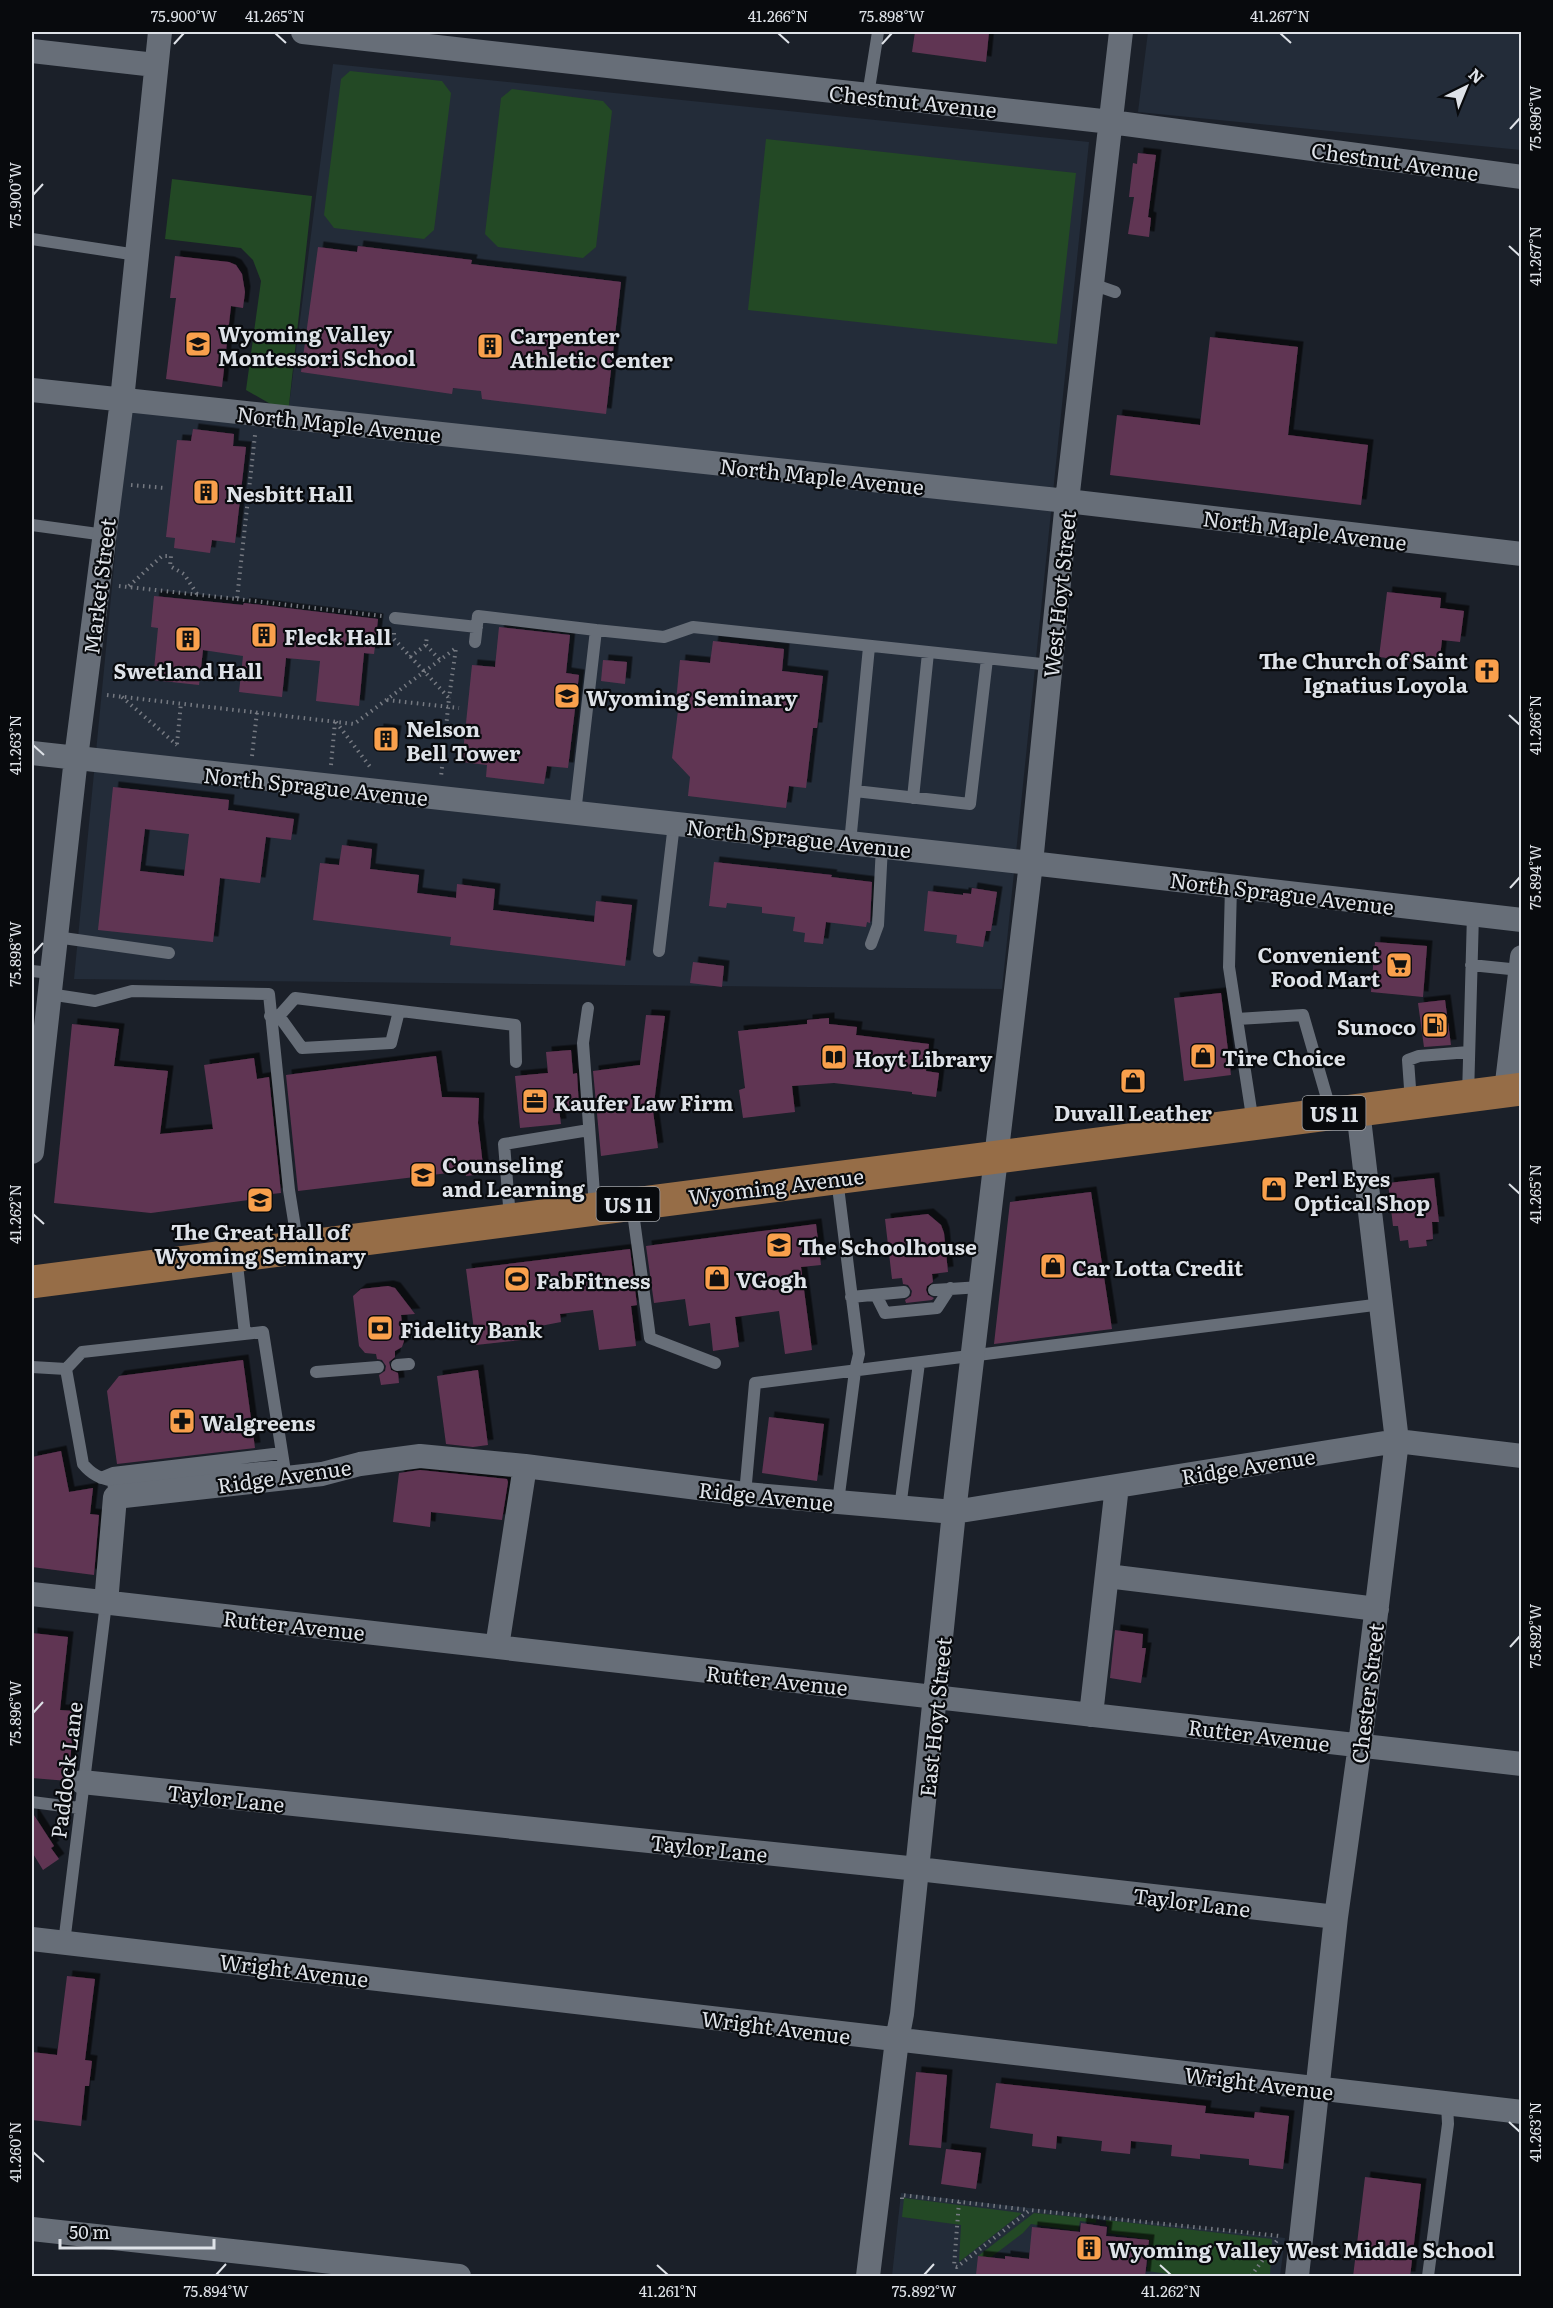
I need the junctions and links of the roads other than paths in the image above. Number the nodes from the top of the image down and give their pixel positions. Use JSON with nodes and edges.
{"nodes":[{"id":1,"x":160,"y":32,"type":"edge"},
{"id":2,"x":303,"y":32,"type":"edge"},
{"id":3,"x":878,"y":32,"type":"edge"},
{"id":4,"x":1121,"y":32,"type":"edge"},
{"id":5,"x":32,"y":51,"type":"edge"},
{"id":6,"x":155,"y":64,"type":"junction"},
{"id":7,"x":868,"y":95,"type":"junction"},
{"id":8,"x":1111,"y":122,"type":"junction"},
{"id":9,"x":1521,"y":177,"type":"edge"},
{"id":10,"x":32,"y":239,"type":"edge"},
{"id":11,"x":136,"y":255,"type":"junction"},
{"id":12,"x":1092,"y":284,"type":"junction"},
{"id":13,"x":1115,"y":292,"type":"dead end"},
{"id":14,"x":32,"y":390,"type":"edge"},
{"id":15,"x":122,"y":400,"type":"junction"},
{"id":16,"x":1067,"y":501,"type":"junction"},
{"id":17,"x":32,"y":525,"type":"edge"},
{"id":18,"x":105,"y":535,"type":"junction"},
{"id":19,"x":1521,"y":554,"type":"edge"},
{"id":20,"x":395,"y":618,"type":"road end"},
{"id":21,"x":477,"y":627,"type":"junction"},
{"id":22,"x":596,"y":630,"type":"junction"},
{"id":23,"x":475,"y":642,"type":"dead end"},
{"id":24,"x":869,"y":646,"type":"junction"},
{"id":25,"x":928,"y":653,"type":"junction"},
{"id":26,"x":987,"y":659,"type":"junction"},
{"id":27,"x":1051,"y":665,"type":"junction"},
{"id":28,"x":32,"y":753,"type":"edge"},
{"id":29,"x":76,"y":758,"type":"junction"},
{"id":30,"x":855,"y":791,"type":"junction"},
{"id":31,"x":913,"y":798,"type":"junction"},
{"id":32,"x":575,"y":813,"type":"junction"},
{"id":33,"x":674,"y":824,"type":"junction"},
{"id":34,"x":850,"y":843,"type":"junction"},
{"id":35,"x":882,"y":846,"type":"junction"},
{"id":36,"x":1031,"y":862,"type":"junction"},
{"id":37,"x":1231,"y":886,"type":"junction"},
{"id":38,"x":1473,"y":914,"type":"junction"},
{"id":39,"x":1521,"y":920,"type":"edge"},
{"id":40,"x":56,"y":936,"type":"junction"},
{"id":41,"x":871,"y":944,"type":"dead end"},
{"id":42,"x":659,"y":951,"type":"dead end"},
{"id":43,"x":169,"y":953,"type":"dead end"},
{"id":44,"x":1521,"y":964,"type":"edge"},
{"id":45,"x":1472,"y":965,"type":"junction"},
{"id":46,"x":44,"y":979,"type":"edge"},
{"id":47,"x":1519,"y":1006,"type":"edge"},
{"id":48,"x":588,"y":1008,"type":"dead end"},
{"id":49,"x":399,"y":1011,"type":"junction"},
{"id":50,"x":275,"y":1016,"type":"junction"},
{"id":51,"x":1237,"y":1019,"type":"junction"},
{"id":52,"x":1469,"y":1052,"type":"junction"},
{"id":53,"x":516,"y":1062,"type":"dead end"},
{"id":54,"x":1514,"y":1090,"type":"edge"},
{"id":55,"x":1468,"y":1096,"type":"junction"},
{"id":56,"x":1411,"y":1104,"type":"junction"},
{"id":57,"x":1344,"y":1112,"type":"junction"},
{"id":58,"x":1253,"y":1124,"type":"junction"},
{"id":59,"x":589,"y":1130,"type":"junction"},
{"id":60,"x":32,"y":1144,"type":"edge"},
{"id":61,"x":996,"y":1157,"type":"junction"},
{"id":62,"x":837,"y":1176,"type":"junction"},
{"id":63,"x":632,"y":1203,"type":"junction"},
{"id":64,"x":595,"y":1208,"type":"junction"},
{"id":65,"x":510,"y":1219,"type":"junction"},
{"id":66,"x":298,"y":1246,"type":"junction"},
{"id":67,"x":236,"y":1255,"type":"junction"},
{"id":68,"x":32,"y":1282,"type":"edge"},
{"id":69,"x":981,"y":1287,"type":"junction"},
{"id":70,"x":950,"y":1288,"type":"junction"},
{"id":71,"x":934,"y":1290,"type":"dead end"},
{"id":72,"x":904,"y":1292,"type":"dead end"},
{"id":73,"x":876,"y":1295,"type":"junction"},
{"id":74,"x":851,"y":1297,"type":"junction"},
{"id":75,"x":1382,"y":1304,"type":"junction"},
{"id":76,"x":245,"y":1334,"type":"junction"},
{"id":77,"x":972,"y":1356,"type":"junction"},
{"id":78,"x":715,"y":1363,"type":"dead end"},
{"id":79,"x":919,"y":1363,"type":"junction"},
{"id":80,"x":32,"y":1367,"type":"edge"},
{"id":81,"x":378,"y":1367,"type":"dead end"},
{"id":82,"x":66,"y":1369,"type":"junction"},
{"id":83,"x":855,"y":1371,"type":"junction"},
{"id":84,"x":316,"y":1372,"type":"dead end"},
{"id":85,"x":1397,"y":1441,"type":"junction"},
{"id":86,"x":282,"y":1453,"type":"junction"},
{"id":87,"x":1521,"y":1456,"type":"edge"},
{"id":88,"x":525,"y":1466,"type":"junction"},
{"id":89,"x":285,"y":1472,"type":"junction"},
{"id":90,"x":100,"y":1478,"type":"junction"},
{"id":91,"x":1117,"y":1486,"type":"junction"},
{"id":92,"x":114,"y":1489,"type":"junction"},
{"id":93,"x":745,"y":1494,"type":"junction"},
{"id":94,"x":838,"y":1502,"type":"junction"},
{"id":95,"x":900,"y":1508,"type":"junction"},
{"id":96,"x":954,"y":1512,"type":"junction"},
{"id":97,"x":1107,"y":1576,"type":"junction"},
{"id":98,"x":32,"y":1594,"type":"edge"},
{"id":99,"x":106,"y":1603,"type":"junction"},
{"id":100,"x":1377,"y":1609,"type":"junction"},
{"id":101,"x":497,"y":1647,"type":"junction"},
{"id":102,"x":936,"y":1697,"type":"junction"},
{"id":103,"x":1091,"y":1714,"type":"junction"},
{"id":104,"x":1360,"y":1745,"type":"junction"},
{"id":105,"x":1521,"y":1764,"type":"edge"},
{"id":106,"x":82,"y":1782,"type":"junction"},
{"id":107,"x":32,"y":1802,"type":"edge"},
{"id":108,"x":79,"y":1808,"type":"junction"},
{"id":109,"x":918,"y":1869,"type":"junction"},
{"id":110,"x":1336,"y":1917,"type":"junction"},
{"id":111,"x":32,"y":1939,"type":"edge"},
{"id":112,"x":64,"y":1943,"type":"junction"},
{"id":113,"x":897,"y":2040,"type":"junction"},
{"id":114,"x":1319,"y":2089,"type":"junction"},
{"id":115,"x":1447,"y":2104,"type":"junction"},
{"id":116,"x":1521,"y":2112,"type":"edge"},
{"id":117,"x":32,"y":2229,"type":"edge"},
{"id":118,"x":459,"y":2277,"type":"edge"},
{"id":119,"x":868,"y":2277,"type":"edge"},
{"id":120,"x":1297,"y":2277,"type":"edge"},
{"id":121,"x":1428,"y":2277,"type":"edge"}],
"edges":[{"from":1,"to":6,"type":"street","name":"Market Street"},
{"from":2,"to":7,"type":"street","name":"Chestnut Avenue"},
{"from":3,"to":7,"type":"lane"},
{"from":4,"to":8,"type":"street","name":"West Hoyt Street"},
{"from":5,"to":6,"type":"street"},
{"from":6,"to":11,"type":"street","name":"Market Street"},
{"from":7,"to":8,"type":"street","name":"Chestnut Avenue"},
{"from":8,"to":9,"type":"street","name":"Chestnut Avenue"},
{"from":8,"to":12,"type":"street","name":"West Hoyt Street"},
{"from":10,"to":11,"type":"lane"},
{"from":11,"to":15,"type":"street","name":"Market Street"},
{"from":12,"to":13,"type":"lane"},
{"from":12,"to":16,"type":"street","name":"West Hoyt Street"},
{"from":14,"to":15,"type":"street","name":"North Maple Avenue"},
{"from":15,"to":16,"type":"street","name":"North Maple Avenue"},
{"from":15,"to":18,"type":"street","name":"Market Street"},
{"from":16,"to":19,"type":"street","name":"North Maple Avenue"},
{"from":16,"to":27,"type":"street","name":"West Hoyt Street"},
{"from":17,"to":18,"type":"lane"},
{"from":18,"to":29,"type":"street","name":"Market Street"},
{"from":20,"to":21,"type":"lane"},
{"from":21,"to":22,"type":"lane"},
{"from":21,"to":23,"type":"lane"},
{"from":22,"to":24,"type":"lane"},
{"from":22,"to":32,"type":"lane"},
{"from":24,"to":25,"type":"lane"},
{"from":24,"to":30,"type":"lane"},
{"from":25,"to":26,"type":"lane"},
{"from":25,"to":31,"type":"lane"},
{"from":26,"to":27,"type":"lane"},
{"from":26,"to":31,"type":"lane"},
{"from":27,"to":36,"type":"street","name":"West Hoyt Street"},
{"from":28,"to":29,"type":"street","name":"North Sprague Avenue"},
{"from":29,"to":32,"type":"street","name":"North Sprague Avenue"},
{"from":29,"to":40,"type":"street","name":"Market Street"},
{"from":30,"to":31,"type":"lane"},
{"from":30,"to":34,"type":"lane"},
{"from":32,"to":33,"type":"street","name":"North Sprague Avenue"},
{"from":33,"to":34,"type":"street","name":"North Sprague Avenue"},
{"from":33,"to":42,"type":"lane"},
{"from":34,"to":35,"type":"street","name":"North Sprague Avenue"},
{"from":35,"to":36,"type":"street","name":"North Sprague Avenue"},
{"from":35,"to":41,"type":"lane"},
{"from":36,"to":37,"type":"street","name":"North Sprague Avenue"},
{"from":36,"to":61,"type":"street","name":"West Hoyt Street"},
{"from":37,"to":38,"type":"street","name":"North Sprague Avenue"},
{"from":37,"to":51,"type":"lane"},
{"from":38,"to":39,"type":"street","name":"North Sprague Avenue"},
{"from":38,"to":45,"type":"lane"},
{"from":40,"to":43,"type":"lane"},
{"from":40,"to":46,"type":"street","name":"Market Street"},
{"from":44,"to":45,"type":"lane"},
{"from":44,"to":47,"type":"street"},
{"from":45,"to":52,"type":"lane"},
{"from":46,"to":50,"type":"lane"},
{"from":46,"to":60,"type":"street","name":"Market Street"},
{"from":47,"to":54,"type":"street"},
{"from":48,"to":59,"type":"lane"},
{"from":49,"to":50,"type":"lane"},
{"from":49,"to":50,"type":"lane"},
{"from":49,"to":53,"type":"lane"},
{"from":50,"to":66,"type":"lane"},
{"from":51,"to":57,"type":"lane"},
{"from":51,"to":58,"type":"lane"},
{"from":52,"to":55,"type":"lane"},
{"from":52,"to":56,"type":"lane"},
{"from":54,"to":55,"type":"main road","name":"Wyoming Avenue","number":"US 11"},
{"from":55,"to":56,"type":"main road","name":"Wyoming Avenue","number":"US 11"},
{"from":56,"to":57,"type":"main road","name":"Wyoming Avenue","number":"US 11"},
{"from":57,"to":58,"type":"main road","name":"Wyoming Avenue","number":"US 11"},
{"from":57,"to":75,"type":"street","name":"Chester Street"},
{"from":58,"to":61,"type":"main road","name":"Wyoming Avenue","number":"US 11"},
{"from":59,"to":64,"type":"lane"},
{"from":59,"to":65,"type":"lane"},
{"from":61,"to":62,"type":"main road","name":"Wyoming Avenue","number":"US 11"},
{"from":61,"to":69,"type":"street","name":"East Hoyt Street"},
{"from":62,"to":63,"type":"main road","name":"Wyoming Avenue","number":"US 11"},
{"from":62,"to":74,"type":"lane"},
{"from":63,"to":64,"type":"main road","name":"Wyoming Avenue","number":"US 11"},
{"from":63,"to":78,"type":"lane"},
{"from":64,"to":65,"type":"main road","name":"Wyoming Avenue","number":"US 11"},
{"from":65,"to":66,"type":"main road","name":"Wyoming Avenue","number":"US 11"},
{"from":66,"to":67,"type":"main road","name":"Wyoming Avenue","number":"US 11"},
{"from":67,"to":68,"type":"main road","name":"Wyoming Avenue","number":"US 11"},
{"from":67,"to":76,"type":"lane"},
{"from":69,"to":70,"type":"lane"},
{"from":69,"to":77,"type":"street","name":"East Hoyt Street"},
{"from":70,"to":71,"type":"lane"},
{"from":70,"to":73,"type":"lane"},
{"from":72,"to":73,"type":"lane"},
{"from":73,"to":74,"type":"lane"},
{"from":74,"to":83,"type":"lane"},
{"from":75,"to":77,"type":"lane"},
{"from":75,"to":85,"type":"street","name":"Chester Street"},
{"from":76,"to":82,"type":"lane"},
{"from":76,"to":86,"type":"lane"},
{"from":77,"to":79,"type":"lane"},
{"from":77,"to":96,"type":"street","name":"East Hoyt Street"},
{"from":79,"to":83,"type":"lane"},
{"from":79,"to":95,"type":"lane"},
{"from":80,"to":82,"type":"lane"},
{"from":81,"to":84,"type":"lane"},
{"from":82,"to":90,"type":"lane"},
{"from":83,"to":93,"type":"lane"},
{"from":83,"to":94,"type":"lane"},
{"from":85,"to":87,"type":"street","name":"Ridge Avenue"},
{"from":85,"to":91,"type":"street","name":"Ridge Avenue"},
{"from":85,"to":100,"type":"street","name":"Chester Street"},
{"from":86,"to":89,"type":"lane"},
{"from":86,"to":90,"type":"lane"},
{"from":88,"to":89,"type":"street","name":"Ridge Avenue"},
{"from":88,"to":93,"type":"street","name":"Ridge Avenue"},
{"from":88,"to":101,"type":"street"},
{"from":89,"to":92,"type":"street","name":"Ridge Avenue"},
{"from":90,"to":92,"type":"lane"},
{"from":91,"to":96,"type":"street","name":"Ridge Avenue"},
{"from":91,"to":97,"type":"street"},
{"from":92,"to":99,"type":"street"},
{"from":93,"to":94,"type":"street","name":"Ridge Avenue"},
{"from":94,"to":95,"type":"street","name":"Ridge Avenue"},
{"from":95,"to":96,"type":"street","name":"Ridge Avenue"},
{"from":96,"to":102,"type":"street","name":"East Hoyt Street"},
{"from":97,"to":100,"type":"street"},
{"from":97,"to":103,"type":"street"},
{"from":98,"to":99,"type":"street","name":"Rutter Avenue"},
{"from":99,"to":101,"type":"street","name":"Rutter Avenue"},
{"from":99,"to":106,"type":"lane","name":"Paddock Lane"},
{"from":100,"to":104,"type":"street","name":"Chester Street"},
{"from":101,"to":102,"type":"street","name":"Rutter Avenue"},
{"from":102,"to":103,"type":"street","name":"Rutter Avenue"},
{"from":102,"to":109,"type":"street","name":"East Hoyt Street"},
{"from":103,"to":104,"type":"street","name":"Rutter Avenue"},
{"from":104,"to":105,"type":"street","name":"Rutter Avenue"},
{"from":104,"to":110,"type":"street","name":"Chester Street"},
{"from":106,"to":108,"type":"lane","name":"Paddock Lane"},
{"from":106,"to":109,"type":"street","name":"Taylor Lane"},
{"from":107,"to":108,"type":"lane"},
{"from":108,"to":112,"type":"lane","name":"Paddock Lane"},
{"from":109,"to":110,"type":"street","name":"Taylor Lane"},
{"from":109,"to":113,"type":"street","name":"East Hoyt Street"},
{"from":110,"to":114,"type":"street","name":"Chester Street"},
{"from":111,"to":112,"type":"street","name":"Wright Avenue"},
{"from":112,"to":113,"type":"street","name":"Wright Avenue"},
{"from":113,"to":114,"type":"street","name":"Wright Avenue"},
{"from":113,"to":119,"type":"street","name":"East Hoyt Street"},
{"from":114,"to":115,"type":"street","name":"Wright Avenue"},
{"from":114,"to":120,"type":"street","name":"Chester Street"},
{"from":115,"to":116,"type":"street","name":"Wright Avenue"},
{"from":115,"to":121,"type":"lane"},
{"from":117,"to":118,"type":"street"}]}
